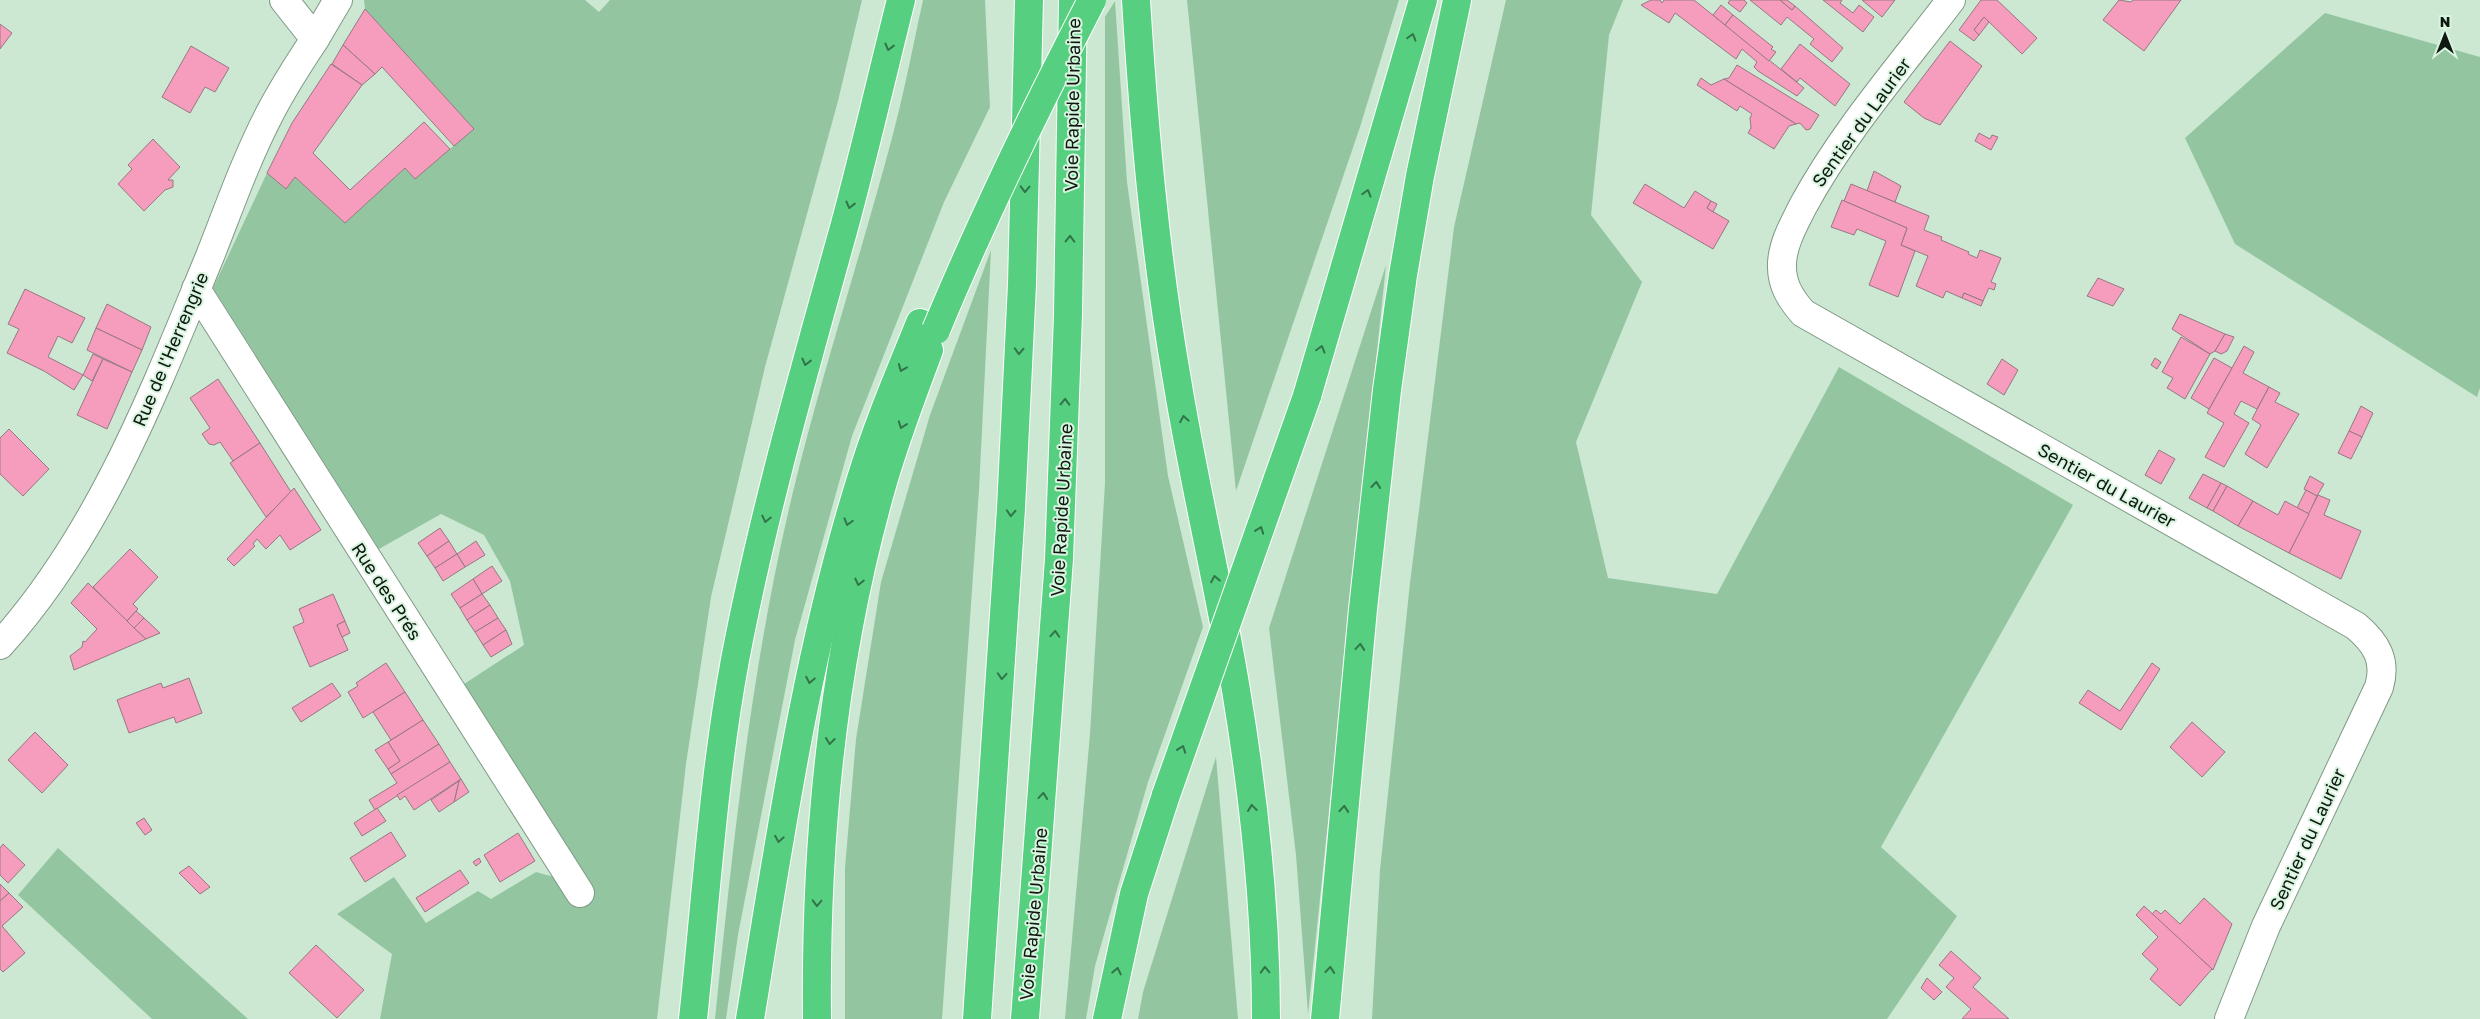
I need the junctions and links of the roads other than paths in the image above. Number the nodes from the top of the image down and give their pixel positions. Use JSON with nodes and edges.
{"nodes":[{"id":1,"x":284,"y":0,"type":"edge"},
{"id":2,"x":338,"y":0,"type":"edge"},
{"id":3,"x":901,"y":0,"type":"edge"},
{"id":4,"x":1029,"y":0,"type":"edge"},
{"id":5,"x":1073,"y":0,"type":"edge"},
{"id":6,"x":1092,"y":0,"type":"edge"},
{"id":7,"x":1136,"y":0,"type":"edge"},
{"id":8,"x":1423,"y":0,"type":"edge"},
{"id":9,"x":1457,"y":0,"type":"edge"},
{"id":10,"x":1951,"y":0,"type":"edge"},
{"id":11,"x":315,"y":39,"type":"junction"},
{"id":12,"x":196,"y":289,"type":"junction"},
{"id":13,"x":928,"y":326,"type":"junction"},
{"id":14,"x":0,"y":646,"type":"edge"},
{"id":15,"x":580,"y":893,"type":"dead end"},
{"id":16,"x":693,"y":1019,"type":"edge"},
{"id":17,"x":750,"y":1019,"type":"edge"},
{"id":18,"x":817,"y":1019,"type":"edge"},
{"id":19,"x":977,"y":1019,"type":"edge"},
{"id":20,"x":1025,"y":1019,"type":"edge"},
{"id":21,"x":1107,"y":1019,"type":"edge"},
{"id":22,"x":1266,"y":1019,"type":"edge"},
{"id":23,"x":1325,"y":1019,"type":"edge"},
{"id":24,"x":2229,"y":1019,"type":"edge"}],
"edges":[{"from":1,"to":11,"type":"street"},
{"from":2,"to":11,"type":"street","name":"Rue de l'Herrengrie"},
{"from":3,"to":16,"type":"highway","one_way":true},
{"from":4,"to":19,"type":"highway","one_way":true},
{"from":5,"to":13,"type":"highway"},
{"from":20,"to":5,"type":"highway","name":"Voie Rapide Urbaine","one_way":true},
{"from":6,"to":13,"type":"highway","bridge":true},
{"from":22,"to":7,"type":"highway","one_way":true},
{"from":21,"to":8,"type":"highway","one_way":true,"bridge":true},
{"from":23,"to":9,"type":"highway","one_way":true},
{"from":10,"to":24,"type":"street","name":"Sentier du Laurier"},
{"from":11,"to":12,"type":"street","name":"Rue de l'Herrengrie"},
{"from":12,"to":14,"type":"street","name":"Rue de l'Herrengrie"},
{"from":12,"to":15,"type":"street","name":"Rue des Prés"},
{"from":13,"to":17,"type":"highway","one_way":true},
{"from":13,"to":18,"type":"highway","one_way":true}]}
